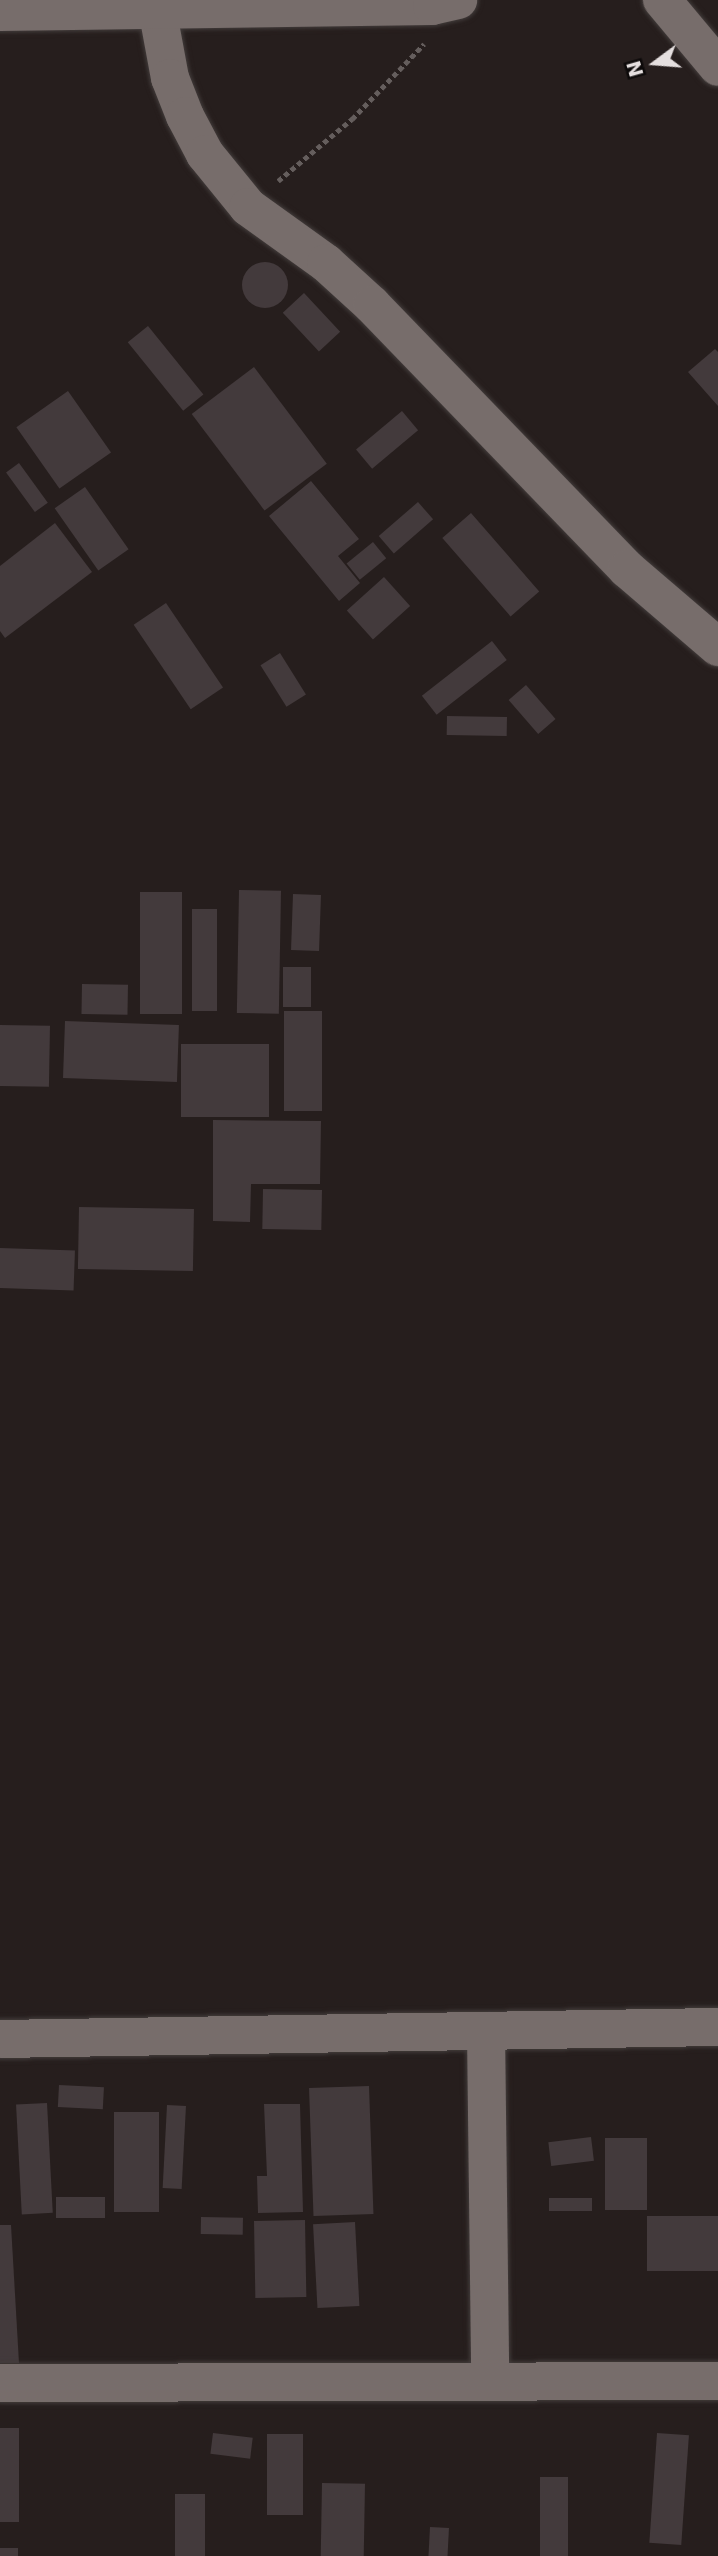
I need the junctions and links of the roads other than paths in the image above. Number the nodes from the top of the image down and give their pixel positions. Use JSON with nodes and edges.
{"nodes":[{"id":1,"x":458,"y":0,"type":"edge"},
{"id":2,"x":662,"y":0,"type":"edge"},
{"id":3,"x":157,"y":8,"type":"junction"},
{"id":4,"x":0,"y":12,"type":"edge"},
{"id":5,"x":718,"y":67,"type":"edge"},
{"id":6,"x":718,"y":647,"type":"edge"},
{"id":7,"x":718,"y":2026,"type":"edge"},
{"id":8,"x":486,"y":2031,"type":"junction"},
{"id":9,"x":0,"y":2039,"type":"edge"},
{"id":10,"x":491,"y":2381,"type":"junction"},
{"id":11,"x":718,"y":2381,"type":"edge"},
{"id":12,"x":0,"y":2383,"type":"edge"}],
"edges":[{"from":1,"to":3,"type":"street"},
{"from":2,"to":5,"type":"street"},
{"from":3,"to":4,"type":"street"},
{"from":3,"to":6,"type":"street"},
{"from":7,"to":8,"type":"street"},
{"from":8,"to":9,"type":"street"},
{"from":8,"to":10,"type":"street"},
{"from":10,"to":11,"type":"street"},
{"from":10,"to":12,"type":"street"}]}
